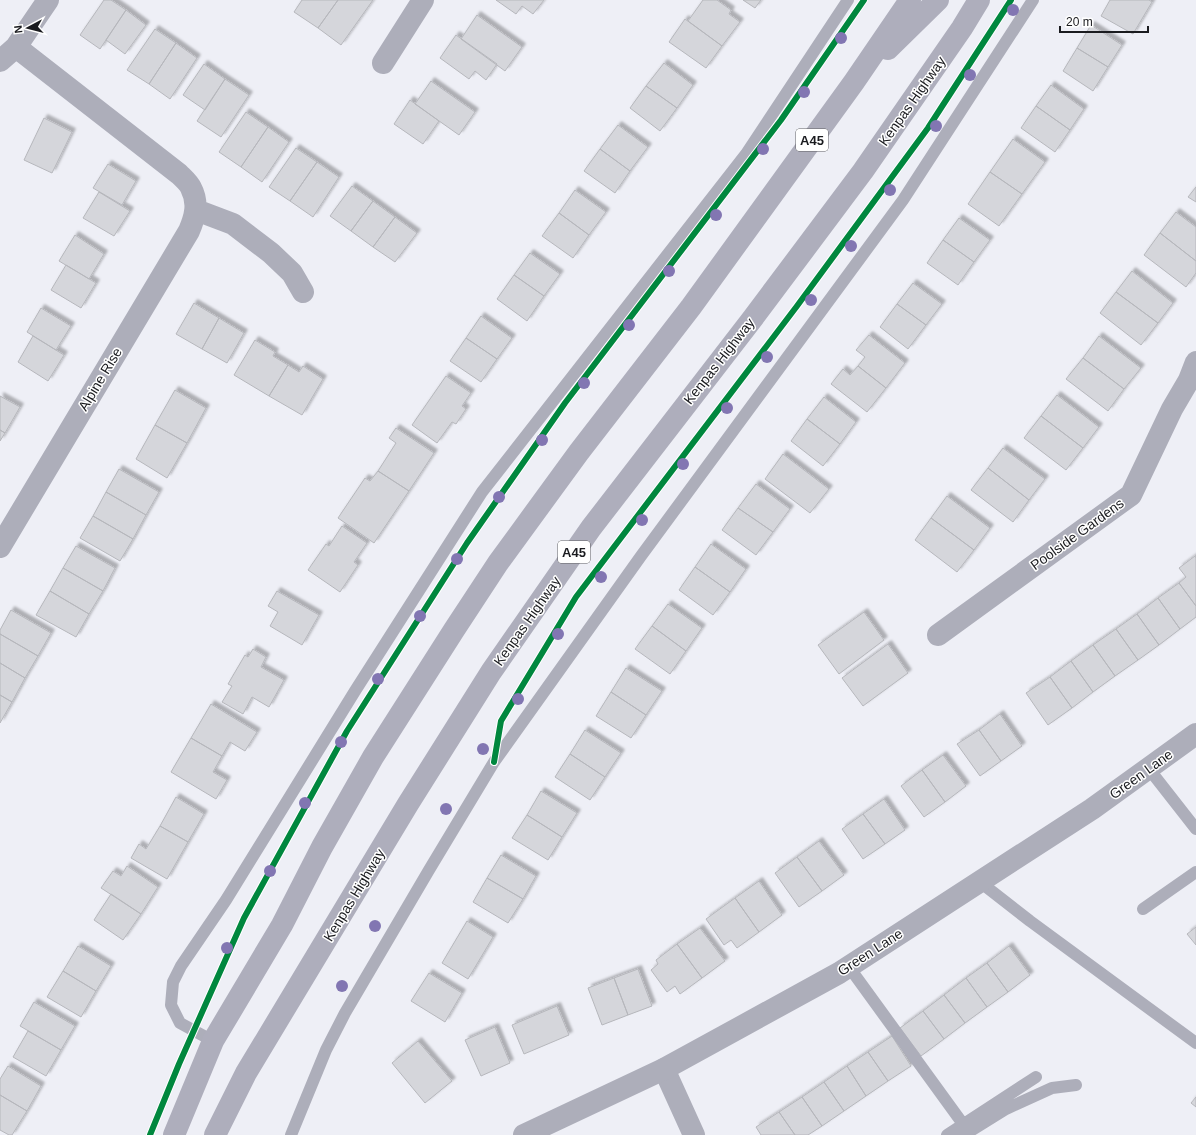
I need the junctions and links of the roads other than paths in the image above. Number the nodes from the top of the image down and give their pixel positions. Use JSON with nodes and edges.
{"nodes":[{"id":1,"x":48,"y":0,"type":"edge"},
{"id":2,"x":423,"y":0,"type":"edge"},
{"id":3,"x":848,"y":0,"type":"edge"},
{"id":4,"x":910,"y":0,"type":"edge"},
{"id":5,"x":938,"y":0,"type":"edge"},
{"id":6,"x":979,"y":0,"type":"edge"},
{"id":7,"x":1033,"y":0,"type":"edge"},
{"id":8,"x":8,"y":54,"type":"edge"},
{"id":9,"x":383,"y":63,"type":"dead end"},
{"id":10,"x":854,"y":82,"type":"junction"},
{"id":11,"x":196,"y":210,"type":"junction"},
{"id":12,"x":303,"y":292,"type":"dead end"},
{"id":13,"x":1194,"y":377,"type":"edge"},
{"id":14,"x":0,"y":547,"type":"edge"},
{"id":15,"x":938,"y":635,"type":"dead end"},
{"id":16,"x":1196,"y":734,"type":"edge"},
{"id":17,"x":1148,"y":769,"type":"junction"},
{"id":18,"x":1196,"y":829,"type":"edge"},
{"id":19,"x":1196,"y":872,"type":"edge"},
{"id":20,"x":980,"y":882,"type":"junction"},
{"id":21,"x":1143,"y":910,"type":"dead end"},
{"id":22,"x":849,"y":967,"type":"junction"},
{"id":23,"x":213,"y":1041,"type":"junction"},
{"id":24,"x":1196,"y":1043,"type":"edge"},
{"id":25,"x":664,"y":1069,"type":"junction"},
{"id":26,"x":1036,"y":1077,"type":"dead end"},
{"id":27,"x":1076,"y":1085,"type":"dead end"},
{"id":28,"x":964,"y":1129,"type":"edge"},
{"id":29,"x":174,"y":1135,"type":"edge"},
{"id":30,"x":215,"y":1135,"type":"edge"},
{"id":31,"x":291,"y":1135,"type":"edge"},
{"id":32,"x":524,"y":1135,"type":"edge"},
{"id":33,"x":694,"y":1135,"type":"edge"},
{"id":34,"x":947,"y":1135,"type":"edge"}],
"edges":[{"from":1,"to":8,"type":"street"},
{"from":2,"to":9,"type":"street"},
{"from":3,"to":23,"type":"lane"},
{"from":4,"to":10,"type":"highway","number":"A45"},
{"from":5,"to":10,"type":"highway"},
{"from":6,"to":30,"type":"highway","name":"Kenpas Highway","number":"A45"},
{"from":7,"to":31,"type":"lane"},
{"from":8,"to":11,"type":"street","name":"Alpine Rise"},
{"from":10,"to":23,"type":"highway","number":"A45"},
{"from":11,"to":12,"type":"street"},
{"from":11,"to":14,"type":"street","name":"Alpine Rise"},
{"from":13,"to":15,"type":"street","name":"Poolside Gardens"},
{"from":16,"to":17,"type":"street","name":"Green Lane"},
{"from":17,"to":18,"type":"lane"},
{"from":17,"to":20,"type":"street","name":"Green Lane"},
{"from":19,"to":21,"type":"lane"},
{"from":20,"to":22,"type":"street","name":"Green Lane"},
{"from":20,"to":24,"type":"lane"},
{"from":22,"to":25,"type":"street","name":"Green Lane"},
{"from":22,"to":28,"type":"lane"},
{"from":23,"to":29,"type":"highway","number":"A45"},
{"from":25,"to":32,"type":"street","name":"Green Lane"},
{"from":25,"to":33,"type":"street"},
{"from":26,"to":28,"type":"lane"},
{"from":27,"to":28,"type":"lane"},
{"from":28,"to":34,"type":"lane"}]}
